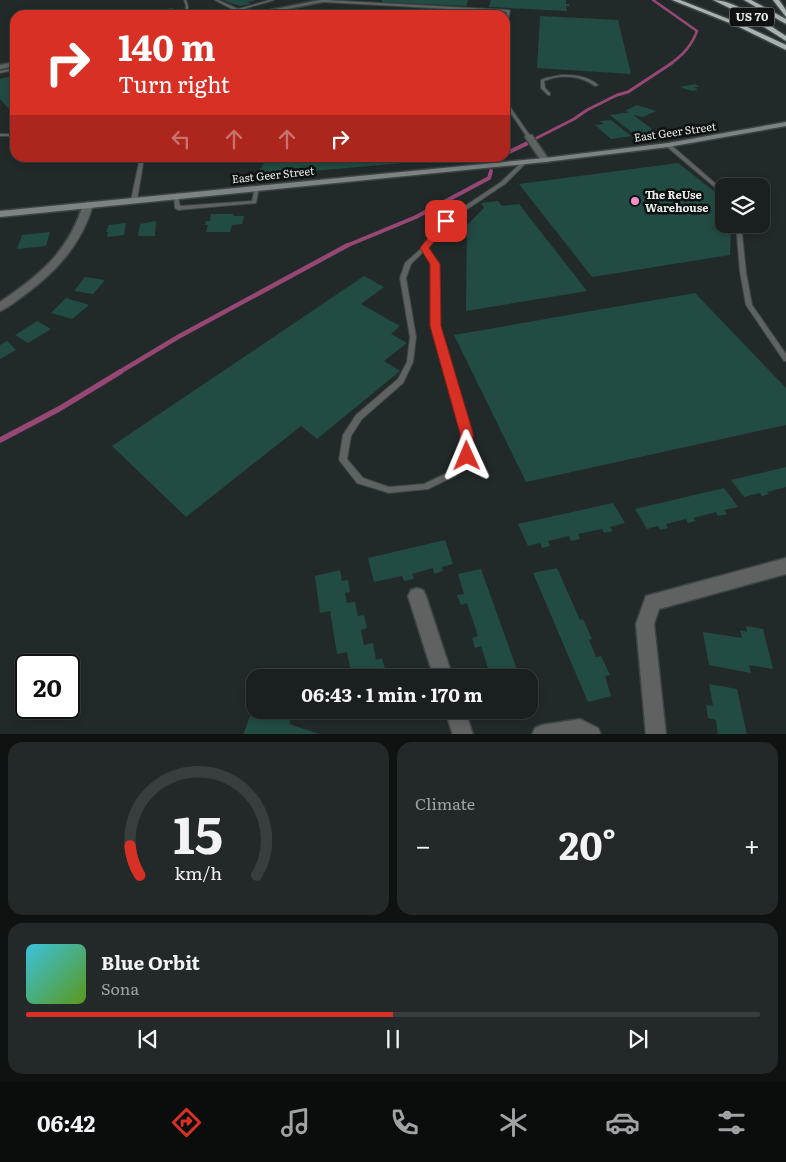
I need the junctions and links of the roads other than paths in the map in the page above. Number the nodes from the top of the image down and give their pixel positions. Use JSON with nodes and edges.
{"nodes":[{"id":1,"x":216,"y":0,"type":"edge"},
{"id":2,"x":273,"y":0,"type":"edge"},
{"id":3,"x":675,"y":0,"type":"edge"},
{"id":4,"x":716,"y":0,"type":"edge"},
{"id":5,"x":748,"y":0,"type":"edge"},
{"id":6,"x":776,"y":0,"type":"edge"},
{"id":7,"x":327,"y":1,"type":"edge"},
{"id":8,"x":237,"y":10,"type":"joint"},
{"id":9,"x":276,"y":10,"type":"edge"},
{"id":10,"x":489,"y":10,"type":"edge"},
{"id":11,"x":786,"y":15,"type":"edge"},
{"id":12,"x":786,"y":22,"type":"edge"},
{"id":13,"x":786,"y":39,"type":"edge"},
{"id":14,"x":786,"y":48,"type":"edge"},
{"id":15,"x":596,"y":86,"type":"dead end"},
{"id":16,"x":549,"y":94,"type":"dead end"},
{"id":17,"x":510,"y":109,"type":"edge"},
{"id":18,"x":786,"y":124,"type":"edge"},
{"id":19,"x":532,"y":141,"type":"joint"},
{"id":20,"x":668,"y":145,"type":"junction"},
{"id":21,"x":545,"y":160,"type":"junction"},
{"id":22,"x":526,"y":161,"type":"junction"},
{"id":23,"x":141,"y":162,"type":"edge"},
{"id":24,"x":715,"y":186,"type":"edge"},
{"id":25,"x":258,"y":188,"type":"junction"},
{"id":26,"x":176,"y":196,"type":"junction"},
{"id":27,"x":134,"y":200,"type":"junction"},
{"id":28,"x":88,"y":205,"type":"junction"},
{"id":29,"x":0,"y":214,"type":"edge"},
{"id":30,"x":739,"y":233,"type":"edge"},
{"id":31,"x":425,"y":248,"type":"junction"},
{"id":32,"x":0,"y":307,"type":"edge"},
{"id":33,"x":786,"y":359,"type":"edge"},
{"id":34,"x":786,"y":566,"type":"edge"},
{"id":35,"x":417,"y":596,"type":"dead end"},
{"id":36,"x":441,"y":669,"type":"edge"},
{"id":37,"x":458,"y":719,"type":"edge"},
{"id":38,"x":463,"y":734,"type":"edge"},
{"id":39,"x":542,"y":734,"type":"edge"},
{"id":40,"x":591,"y":734,"type":"edge"},
{"id":41,"x":656,"y":734,"type":"edge"}],
"edges":[{"from":1,"to":8,"type":"lane"},
{"from":2,"to":8,"type":"lane"},
{"from":3,"to":14,"type":"highway"},
{"from":4,"to":13,"type":"highway","number":"US 70"},
{"from":5,"to":12,"type":"highway","number":"US 70"},
{"from":6,"to":11,"type":"highway"},
{"from":7,"to":9,"type":"street"},
{"from":7,"to":10,"type":"lane"},
{"from":15,"to":16,"type":"lane"},
{"from":17,"to":19,"type":"lane"},
{"from":18,"to":20,"type":"main road","name":"East Geer Street"},
{"from":19,"to":21,"type":"street"},
{"from":20,"to":21,"type":"main road","name":"East Geer Street"},
{"from":20,"to":24,"type":"lane"},
{"from":21,"to":22,"type":"main road","name":"East Geer Street"},
{"from":22,"to":25,"type":"main road","name":"East Geer Street"},
{"from":22,"to":31,"type":"lane"},
{"from":23,"to":27,"type":"lane"},
{"from":25,"to":26,"type":"main road","name":"East Geer Street"},
{"from":25,"to":26,"type":"lane"},
{"from":26,"to":27,"type":"main road","name":"East Geer Street"},
{"from":27,"to":28,"type":"main road","name":"East Geer Street"},
{"from":28,"to":29,"type":"main road","name":"East Geer Street"},
{"from":28,"to":32,"type":"street"},
{"from":30,"to":33,"type":"lane"},
{"from":31,"to":31,"type":"lane"},
{"from":34,"to":41,"type":"street"},
{"from":35,"to":36,"type":"street"},
{"from":37,"to":38,"type":"street"},
{"from":39,"to":40,"type":"street"}]}
